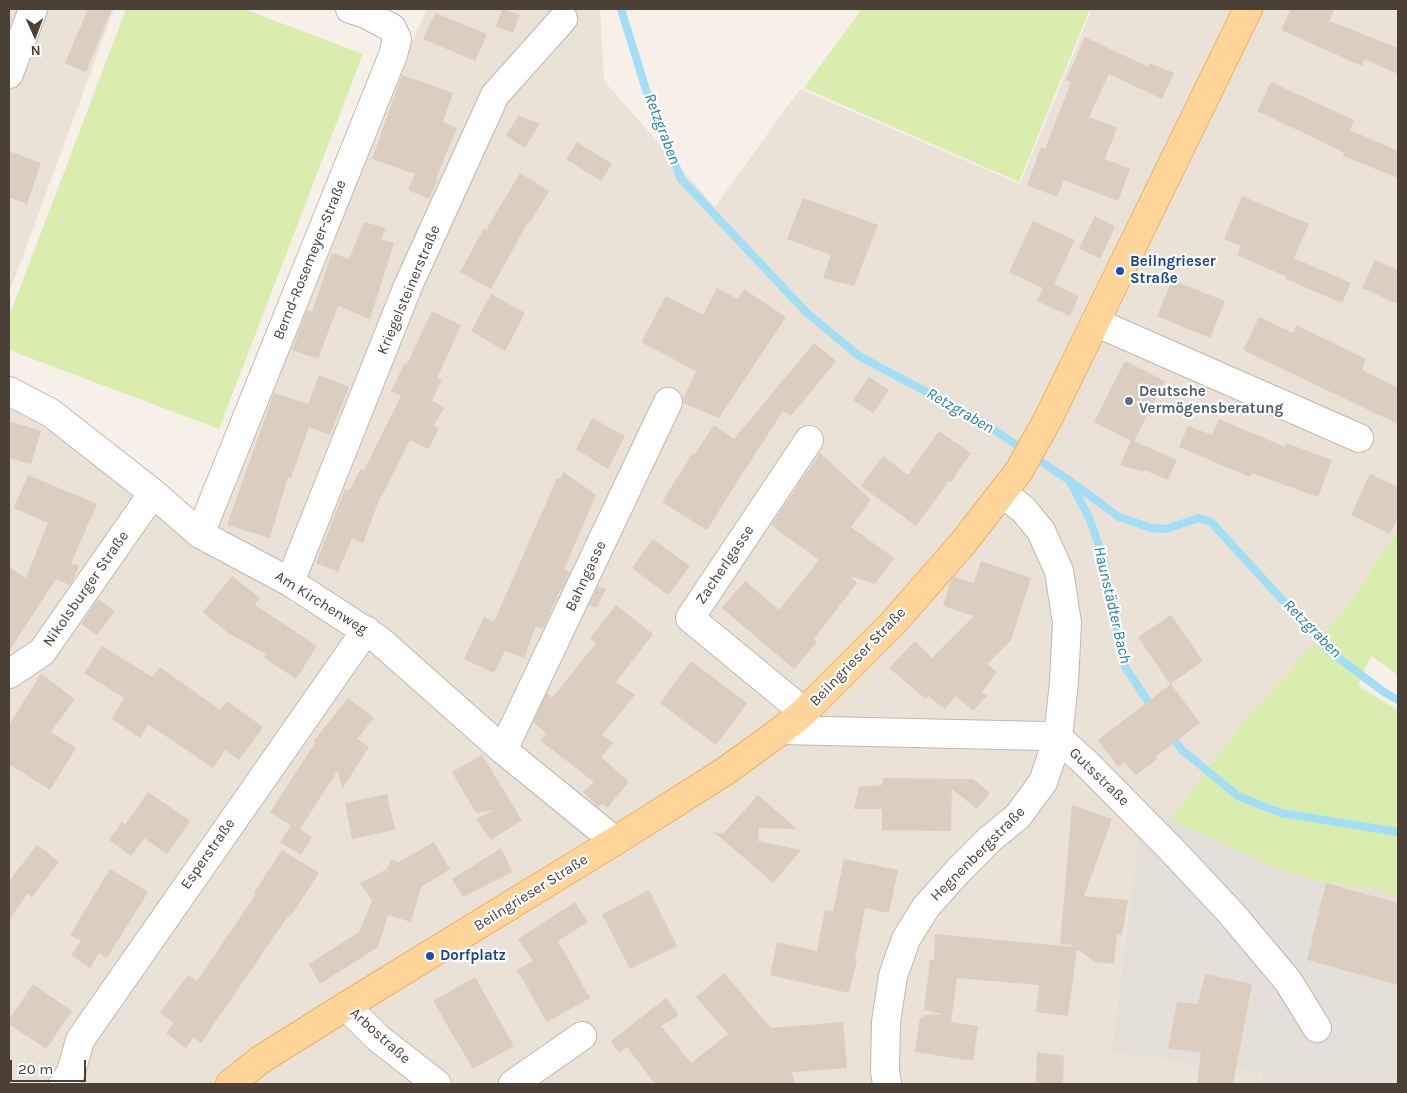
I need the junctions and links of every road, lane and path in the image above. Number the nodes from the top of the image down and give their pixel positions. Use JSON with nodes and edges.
{"nodes":[{"id":1,"x":33,"y":9,"type":"edge"},
{"id":2,"x":350,"y":9,"type":"edge"},
{"id":3,"x":1248,"y":9,"type":"edge"},
{"id":4,"x":563,"y":19,"type":"dead end"},
{"id":5,"x":9,"y":74,"type":"edge"},
{"id":6,"x":1095,"y":322,"type":"junction"},
{"id":7,"x":9,"y":391,"type":"edge"},
{"id":8,"x":668,"y":402,"type":"dead end"},
{"id":9,"x":1359,"y":438,"type":"dead end"},
{"id":10,"x":809,"y":440,"type":"dead end"},
{"id":11,"x":153,"y":493,"type":"junction"},
{"id":12,"x":1002,"y":493,"type":"junction"},
{"id":13,"x":200,"y":534,"type":"junction"},
{"id":14,"x":290,"y":582,"type":"junction"},
{"id":15,"x":366,"y":630,"type":"junction"},
{"id":16,"x":9,"y":674,"type":"edge"},
{"id":17,"x":804,"y":712,"type":"junction"},
{"id":18,"x":782,"y":730,"type":"junction"},
{"id":19,"x":1058,"y":738,"type":"junction"},
{"id":20,"x":504,"y":750,"type":"junction"},
{"id":21,"x":615,"y":842,"type":"junction"},
{"id":22,"x":346,"y":1006,"type":"junction"},
{"id":23,"x":1317,"y":1028,"type":"dead end"},
{"id":24,"x":582,"y":1036,"type":"dead end"},
{"id":25,"x":63,"y":1084,"type":"edge"},
{"id":26,"x":230,"y":1084,"type":"edge"},
{"id":27,"x":437,"y":1084,"type":"edge"},
{"id":28,"x":513,"y":1084,"type":"edge"},
{"id":29,"x":887,"y":1084,"type":"edge"}],
"edges":[{"from":1,"to":5,"type":"street"},
{"from":2,"to":13,"type":"street","name":"Bernd-Rosemeyer-Straße"},
{"from":3,"to":6,"type":"main road","name":"Beilngrieser Straße"},
{"from":4,"to":14,"type":"street","name":"Kriegelsteinerstraße"},
{"from":6,"to":9,"type":"street"},
{"from":6,"to":12,"type":"main road","name":"Beilngrieser Straße"},
{"from":7,"to":11,"type":"street","name":"Am Kirchenweg"},
{"from":8,"to":20,"type":"street","name":"Bahngasse"},
{"from":10,"to":17,"type":"street","name":"Zacherlgasse"},
{"from":11,"to":13,"type":"street","name":"Am Kirchenweg"},
{"from":11,"to":16,"type":"street","name":"Nikolsburger Straße"},
{"from":12,"to":17,"type":"main road","name":"Beilngrieser Straße"},
{"from":12,"to":19,"type":"street","name":"Hegnenbergstraße"},
{"from":13,"to":14,"type":"street","name":"Am Kirchenweg"},
{"from":14,"to":15,"type":"street","name":"Am Kirchenweg"},
{"from":15,"to":20,"type":"street","name":"Am Kirchenweg"},
{"from":15,"to":25,"type":"street","name":"Esperstraße"},
{"from":17,"to":18,"type":"main road","name":"Beilngrieser Straße"},
{"from":18,"to":19,"type":"street","name":"Gutsstraße"},
{"from":18,"to":21,"type":"main road","name":"Beilngrieser Straße"},
{"from":19,"to":23,"type":"street","name":"Gutsstraße"},
{"from":19,"to":29,"type":"street","name":"Hegnenbergstraße"},
{"from":20,"to":21,"type":"street","name":"Am Kirchenweg"},
{"from":21,"to":22,"type":"main road","name":"Beilngrieser Straße"},
{"from":22,"to":26,"type":"main road","name":"Beilngrieser Straße"},
{"from":22,"to":27,"type":"street","name":"Arbostraße"},
{"from":24,"to":28,"type":"street"}]}
